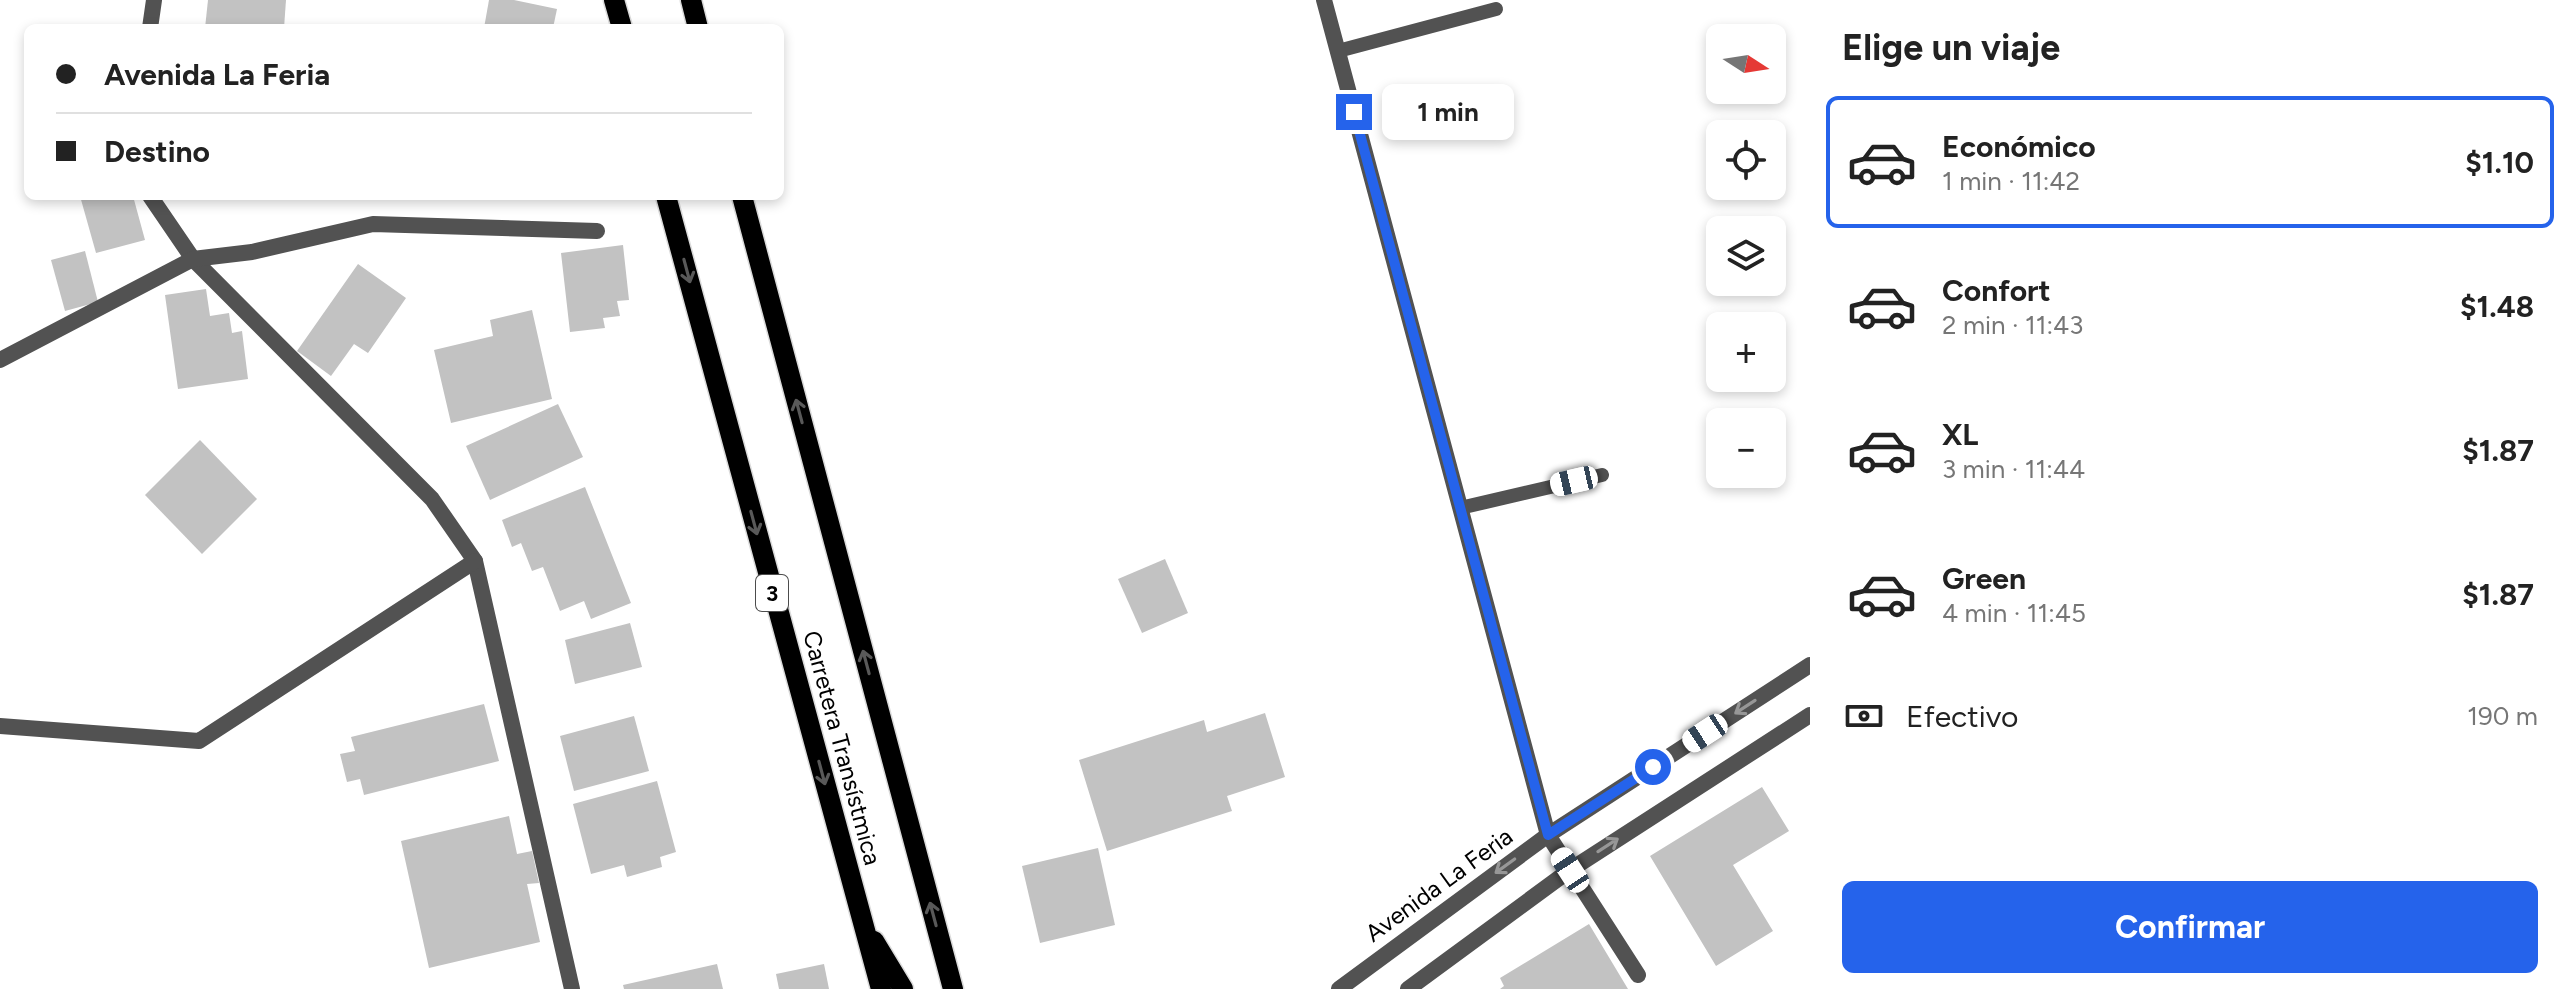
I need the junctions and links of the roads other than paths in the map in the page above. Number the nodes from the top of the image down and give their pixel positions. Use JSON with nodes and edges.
{"nodes":[{"id":1,"x":154,"y":0,"type":"edge"},
{"id":2,"x":614,"y":0,"type":"edge"},
{"id":3,"x":691,"y":0,"type":"edge"},
{"id":4,"x":1324,"y":0,"type":"edge"},
{"id":5,"x":1496,"y":9,"type":"dead end"},
{"id":6,"x":151,"y":24,"type":"edge"},
{"id":7,"x":621,"y":24,"type":"edge"},
{"id":8,"x":697,"y":24,"type":"edge"},
{"id":9,"x":1338,"y":51,"type":"junction"},
{"id":10,"x":153,"y":200,"type":"edge"},
{"id":11,"x":667,"y":200,"type":"edge"},
{"id":12,"x":743,"y":200,"type":"edge"},
{"id":13,"x":597,"y":231,"type":"dead end"},
{"id":14,"x":193,"y":259,"type":"junction"},
{"id":15,"x":0,"y":360,"type":"edge"},
{"id":16,"x":1602,"y":475,"type":"dead end"},
{"id":17,"x":1460,"y":508,"type":"junction"},
{"id":18,"x":475,"y":561,"type":"junction"},
{"id":19,"x":1810,"y":665,"type":"edge"},
{"id":20,"x":1810,"y":715,"type":"edge"},
{"id":21,"x":0,"y":726,"type":"edge"},
{"id":22,"x":1548,"y":835,"type":"junction"},
{"id":23,"x":1570,"y":870,"type":"junction"},
{"id":24,"x":863,"y":925,"type":"junction"},
{"id":25,"x":1638,"y":975,"type":"dead end"},
{"id":26,"x":572,"y":989,"type":"edge"},
{"id":27,"x":881,"y":989,"type":"edge"},
{"id":28,"x":903,"y":989,"type":"edge"},
{"id":29,"x":953,"y":989,"type":"edge"},
{"id":30,"x":1339,"y":989,"type":"edge"},
{"id":31,"x":1408,"y":989,"type":"edge"}],
"edges":[{"from":1,"to":6,"type":"street"},
{"from":2,"to":7,"type":"main road"},
{"from":3,"to":8,"type":"main road"},
{"from":4,"to":9,"type":"street"},
{"from":5,"to":9,"type":"lane"},
{"from":9,"to":17,"type":"street"},
{"from":10,"to":14,"type":"street"},
{"from":11,"to":24,"type":"main road","name":"Carretera Transístmica","number":"3","one_way":true},
{"from":29,"to":12,"type":"main road","name":"Carretera Transístmica","one_way":true},
{"from":13,"to":14,"type":"street"},
{"from":14,"to":15,"type":"street"},
{"from":14,"to":18,"type":"street"},
{"from":16,"to":17,"type":"lane"},
{"from":17,"to":22,"type":"street"},
{"from":18,"to":21,"type":"street"},
{"from":18,"to":26,"type":"street"},
{"from":19,"to":22,"type":"street","name":"Avenida La Feria","one_way":true},
{"from":23,"to":20,"type":"street","one_way":true},
{"from":22,"to":23,"type":"street"},
{"from":22,"to":30,"type":"street","name":"Avenida La Feria","one_way":true},
{"from":23,"to":25,"type":"street"},
{"from":23,"to":31,"type":"street"},
{"from":24,"to":27,"type":"main road","name":"Carretera Transístmica","number":"3"},
{"from":24,"to":28,"type":"main road"}]}
